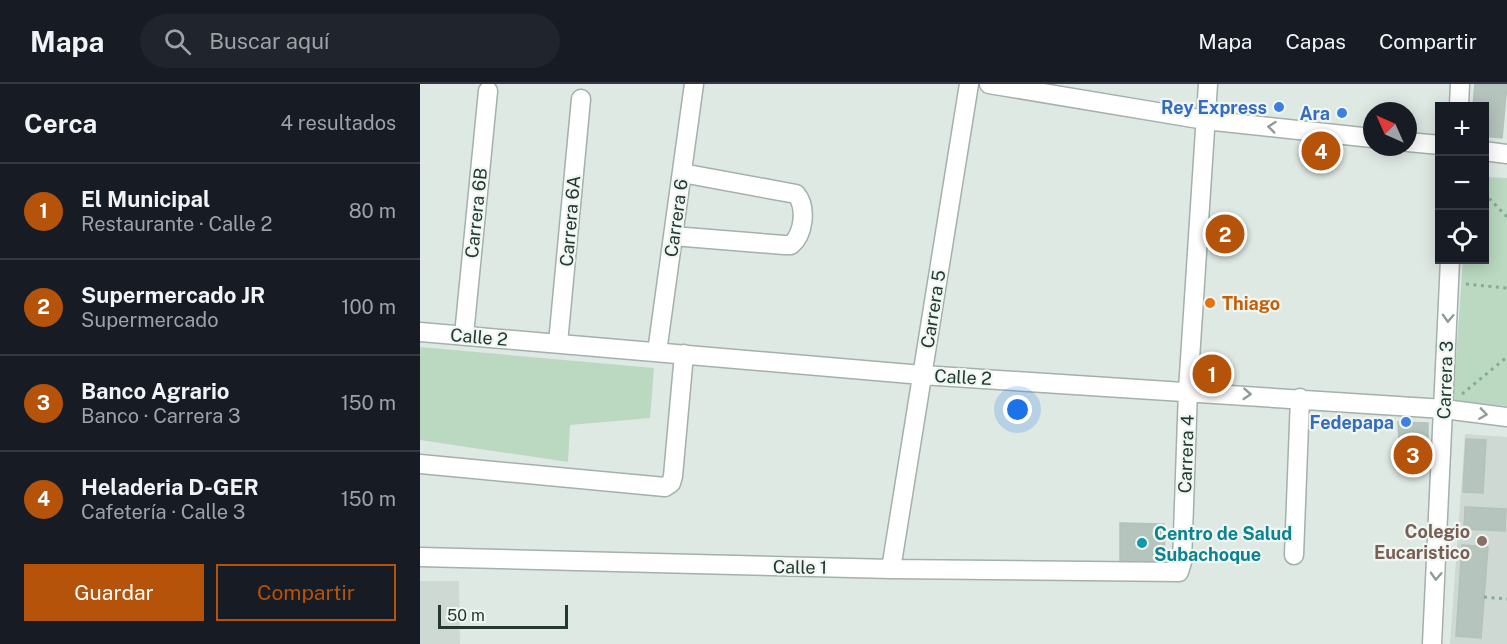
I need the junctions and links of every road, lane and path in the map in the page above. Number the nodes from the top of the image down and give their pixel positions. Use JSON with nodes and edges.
{"nodes":[{"id":1,"x":694,"y":84,"type":"edge"},
{"id":2,"x":969,"y":84,"type":"edge"},
{"id":3,"x":990,"y":84,"type":"edge"},
{"id":4,"x":1208,"y":84,"type":"edge"},
{"id":5,"x":1460,"y":84,"type":"edge"},
{"id":6,"x":488,"y":91,"type":"dead end"},
{"id":7,"x":581,"y":99,"type":"dead end"},
{"id":8,"x":1459,"y":102,"type":"edge"},
{"id":9,"x":1205,"y":120,"type":"junction"},
{"id":10,"x":1363,"y":137,"type":"edge"},
{"id":11,"x":1417,"y":143,"type":"edge"},
{"id":12,"x":1435,"y":145,"type":"edge"},
{"id":13,"x":1489,"y":152,"type":"edge"},
{"id":14,"x":1507,"y":154,"type":"edge"},
{"id":15,"x":682,"y":173,"type":"junction"},
{"id":16,"x":1489,"y":197,"type":"edge"},
{"id":17,"x":1507,"y":217,"type":"edge"},
{"id":18,"x":673,"y":236,"type":"junction"},
{"id":19,"x":1450,"y":264,"type":"edge"},
{"id":20,"x":1449,"y":283,"type":"junction"},
{"id":21,"x":1507,"y":288,"type":"edge"},
{"id":22,"x":420,"y":332,"type":"edge"},
{"id":23,"x":464,"y":335,"type":"junction"},
{"id":24,"x":558,"y":343,"type":"junction"},
{"id":25,"x":657,"y":352,"type":"junction"},
{"id":26,"x":684,"y":354,"type":"junction"},
{"id":27,"x":1507,"y":357,"type":"edge"},
{"id":28,"x":922,"y":375,"type":"junction"},
{"id":29,"x":1188,"y":390,"type":"junction"},
{"id":30,"x":1300,"y":398,"type":"junction"},
{"id":31,"x":1444,"y":409,"type":"junction"},
{"id":32,"x":1507,"y":417,"type":"edge"},
{"id":33,"x":420,"y":465,"type":"edge"},
{"id":34,"x":1294,"y":555,"type":"dead end"},
{"id":35,"x":420,"y":557,"type":"edge"},
{"id":36,"x":891,"y":569,"type":"junction"},
{"id":37,"x":1179,"y":572,"type":"joint"},
{"id":38,"x":1484,"y":597,"type":"dead end"},
{"id":39,"x":1507,"y":599,"type":"edge"},
{"id":40,"x":1432,"y":644,"type":"edge"}],
"edges":[{"from":1,"to":15,"type":"street","name":"Carrera 6"},
{"from":2,"to":28,"type":"street","name":"Carrera 5"},
{"from":3,"to":9,"type":"street"},
{"from":4,"to":9,"type":"street","name":"Carrera 4"},
{"from":5,"to":8,"type":"street"},
{"from":6,"to":23,"type":"street","name":"Carrera 6B"},
{"from":7,"to":24,"type":"street","name":"Carrera 6A"},
{"from":10,"to":9,"type":"street","one_way":true},
{"from":9,"to":29,"type":"street","name":"Carrera 4"},
{"from":11,"to":12,"type":"street"},
{"from":13,"to":14,"type":"street"},
{"from":15,"to":18,"type":"street","name":"Carrera 6"},
{"from":15,"to":18,"type":"street"},
{"from":16,"to":17,"type":"path"},
{"from":18,"to":25,"type":"street","name":"Carrera 6"},
{"from":19,"to":20,"type":"street","name":"Carrera 3"},
{"from":20,"to":21,"type":"path"},
{"from":20,"to":31,"type":"street","name":"Carrera 3","one_way":true},
{"from":22,"to":23,"type":"street","name":"Calle 2"},
{"from":23,"to":24,"type":"street","name":"Calle 2"},
{"from":24,"to":25,"type":"street","name":"Calle 2"},
{"from":25,"to":26,"type":"street","name":"Calle 2"},
{"from":26,"to":28,"type":"street","name":"Calle 2"},
{"from":26,"to":33,"type":"street"},
{"from":27,"to":31,"type":"path"},
{"from":28,"to":29,"type":"street","name":"Calle 2"},
{"from":28,"to":36,"type":"street","name":"Carrera 5"},
{"from":29,"to":30,"type":"street","name":"Calle 2","one_way":true},
{"from":29,"to":37,"type":"street","name":"Carrera 4"},
{"from":30,"to":31,"type":"street","name":"Calle 2"},
{"from":30,"to":34,"type":"street"},
{"from":31,"to":32,"type":"street","name":"Calle 2","one_way":true},
{"from":31,"to":40,"type":"street","name":"Carrera 3","one_way":true},
{"from":35,"to":36,"type":"street","name":"Calle 1"},
{"from":36,"to":37,"type":"street","name":"Calle 1"},
{"from":38,"to":39,"type":"path"}]}
